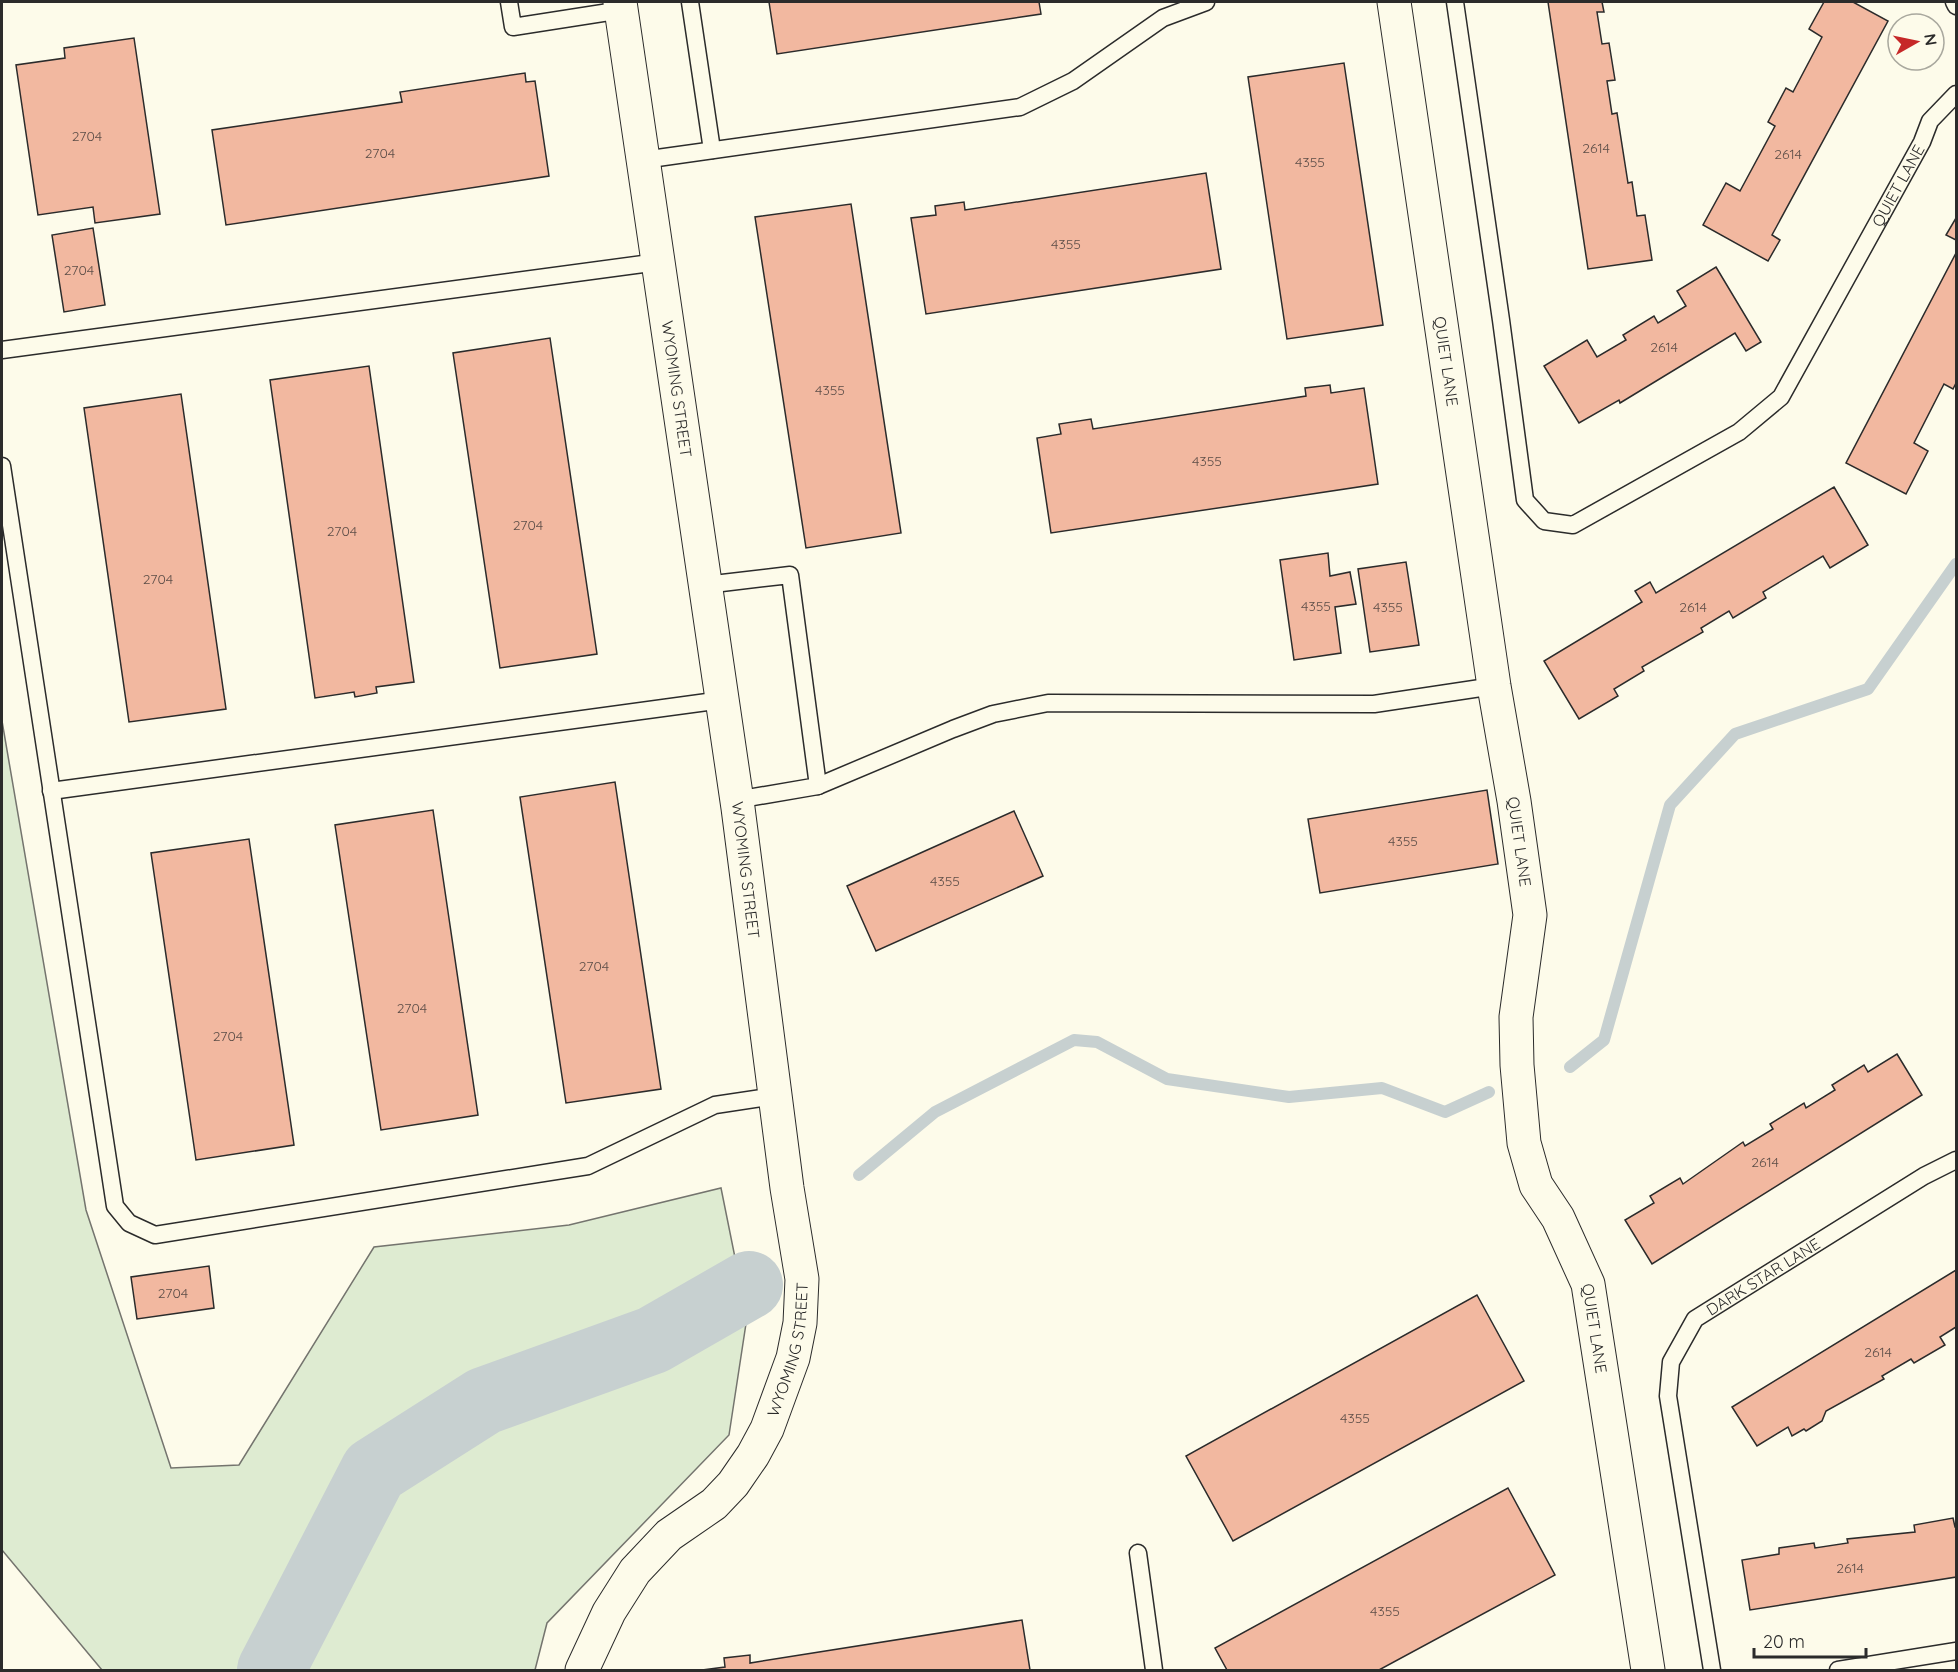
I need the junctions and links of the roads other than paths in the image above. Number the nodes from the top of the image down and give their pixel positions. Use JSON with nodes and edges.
{"nodes":[{"id":1,"x":509,"y":2,"type":"edge"},
{"id":2,"x":690,"y":2,"type":"edge"},
{"id":3,"x":1206,"y":2,"type":"edge"},
{"id":4,"x":1394,"y":2,"type":"edge"},
{"id":5,"x":1455,"y":2,"type":"edge"},
{"id":6,"x":1954,"y":2,"type":"edge"},
{"id":7,"x":621,"y":6,"type":"edge"},
{"id":8,"x":1956,"y":6,"type":"edge"},
{"id":9,"x":1956,"y":94,"type":"edge"},
{"id":10,"x":712,"y":150,"type":"junction"},
{"id":11,"x":643,"y":160,"type":"junction"},
{"id":12,"x":658,"y":262,"type":"junction"},
{"id":13,"x":2,"y":350,"type":"edge"},
{"id":14,"x":2,"y":465,"type":"edge"},
{"id":15,"x":705,"y":585,"type":"junction"},
{"id":16,"x":1494,"y":686,"type":"junction"},
{"id":17,"x":722,"y":700,"type":"junction"},
{"id":18,"x":818,"y":786,"type":"junction"},
{"id":19,"x":51,"y":791,"type":"junction"},
{"id":20,"x":736,"y":800,"type":"junction"},
{"id":21,"x":774,"y":1096,"type":"junction"},
{"id":22,"x":1956,"y":1160,"type":"edge"},
{"id":23,"x":1138,"y":1553,"type":"dead end"},
{"id":24,"x":1956,"y":1651,"type":"edge"},
{"id":25,"x":582,"y":1671,"type":"edge"},
{"id":26,"x":1154,"y":1671,"type":"edge"},
{"id":27,"x":1648,"y":1671,"type":"edge"},
{"id":28,"x":1712,"y":1671,"type":"edge"},
{"id":29,"x":1838,"y":1671,"type":"edge"}],
"edges":[{"from":1,"to":7,"type":"lane"},
{"from":2,"to":10,"type":"lane"},
{"from":3,"to":10,"type":"lane"},
{"from":4,"to":16,"type":"street","name":"QUIET LANE"},
{"from":5,"to":9,"type":"lane","name":"QUIET LANE"},
{"from":6,"to":8,"type":"lane"},
{"from":7,"to":11,"type":"street","name":"WYOMING STREET"},
{"from":10,"to":11,"type":"lane"},
{"from":11,"to":12,"type":"street","name":"WYOMING STREET"},
{"from":12,"to":13,"type":"lane"},
{"from":12,"to":15,"type":"street","name":"WYOMING STREET"},
{"from":14,"to":19,"type":"lane"},
{"from":15,"to":17,"type":"street","name":"WYOMING STREET"},
{"from":15,"to":18,"type":"lane"},
{"from":16,"to":18,"type":"lane"},
{"from":16,"to":27,"type":"street","name":"QUIET LANE"},
{"from":17,"to":19,"type":"lane"},
{"from":17,"to":20,"type":"street","name":"WYOMING STREET"},
{"from":18,"to":20,"type":"lane"},
{"from":19,"to":21,"type":"lane"},
{"from":20,"to":21,"type":"street","name":"WYOMING STREET"},
{"from":21,"to":25,"type":"street","name":"WYOMING STREET"},
{"from":22,"to":28,"type":"lane","name":"DARK STAR LANE"},
{"from":23,"to":26,"type":"lane"},
{"from":24,"to":29,"type":"lane"}]}
